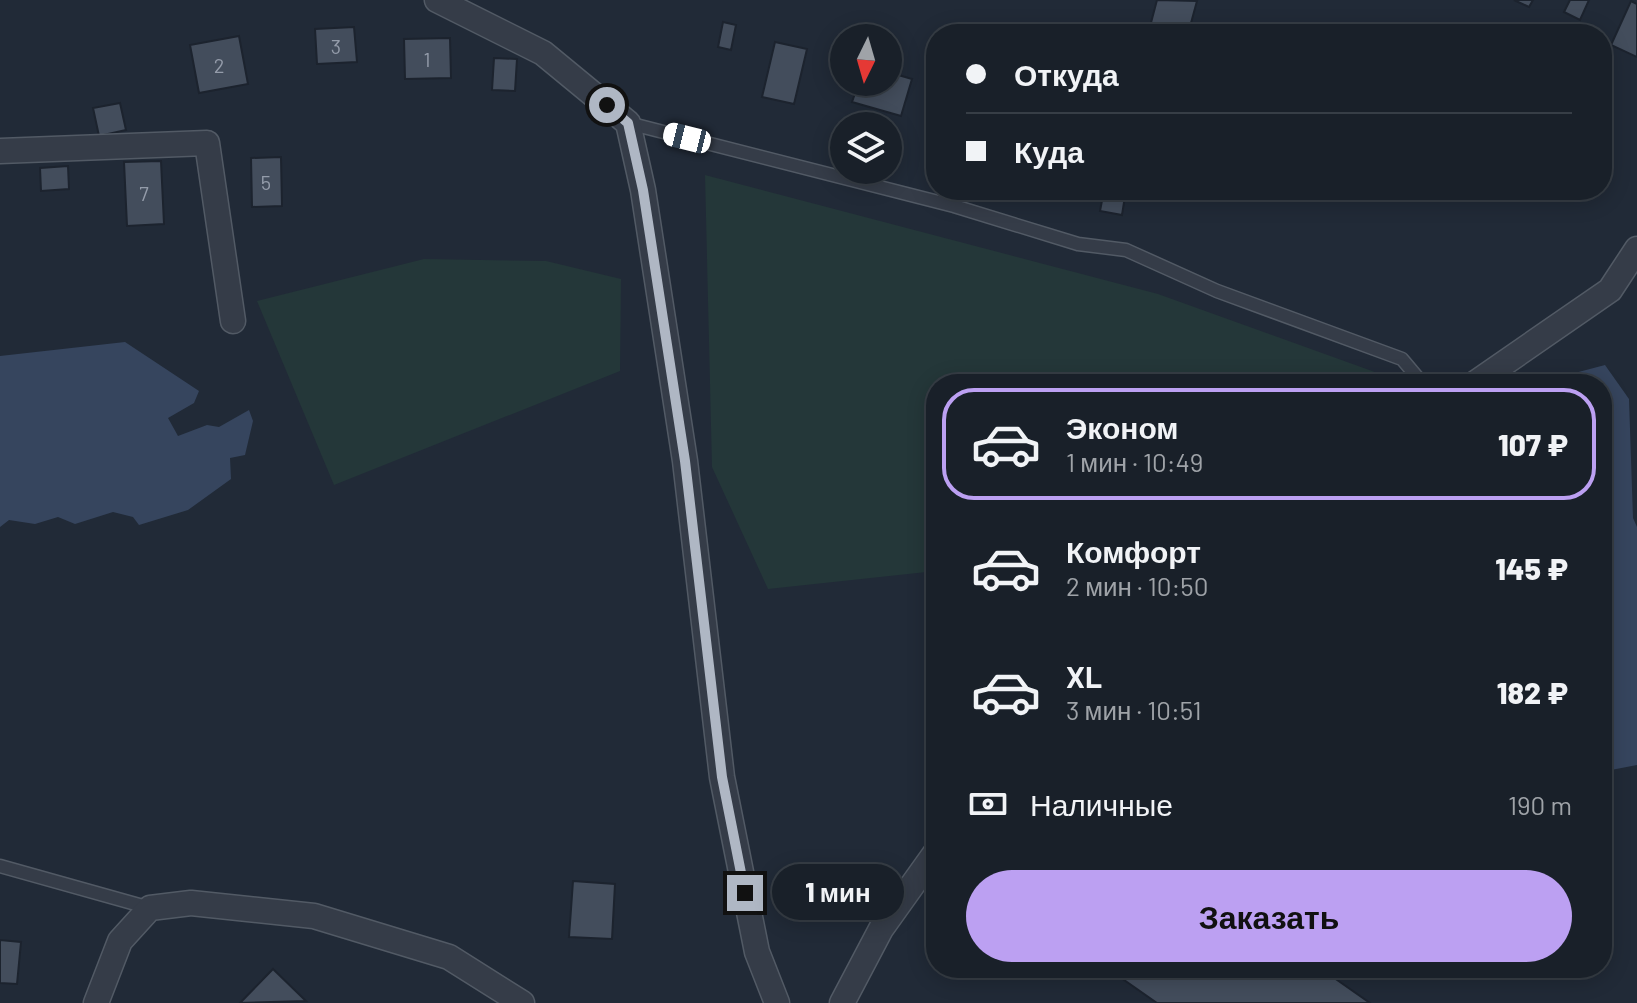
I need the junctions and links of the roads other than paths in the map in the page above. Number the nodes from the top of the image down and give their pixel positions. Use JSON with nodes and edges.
{"nodes":[{"id":1,"x":437,"y":0,"type":"edge"},
{"id":2,"x":628,"y":123,"type":"junction"},
{"id":3,"x":0,"y":151,"type":"edge"},
{"id":4,"x":926,"y":199,"type":"edge"},
{"id":5,"x":930,"y":200,"type":"edge"},
{"id":6,"x":1637,"y":249,"type":"edge"},
{"id":7,"x":233,"y":321,"type":"dead end"},
{"id":8,"x":1415,"y":374,"type":"edge"},
{"id":9,"x":1488,"y":374,"type":"edge"},
{"id":10,"x":0,"y":866,"type":"edge"},
{"id":11,"x":926,"y":866,"type":"edge"},
{"id":12,"x":150,"y":908,"type":"junction"},
{"id":13,"x":96,"y":1003,"type":"edge"},
{"id":14,"x":522,"y":1003,"type":"edge"},
{"id":15,"x":777,"y":1003,"type":"edge"},
{"id":16,"x":842,"y":1003,"type":"edge"}],
"edges":[{"from":1,"to":2,"type":"street"},
{"from":2,"to":4,"type":"lane"},
{"from":2,"to":15,"type":"street"},
{"from":3,"to":7,"type":"street"},
{"from":5,"to":8,"type":"lane"},
{"from":6,"to":9,"type":"street"},
{"from":10,"to":12,"type":"lane"},
{"from":11,"to":16,"type":"street"},
{"from":12,"to":13,"type":"street"},
{"from":12,"to":14,"type":"street"}]}
